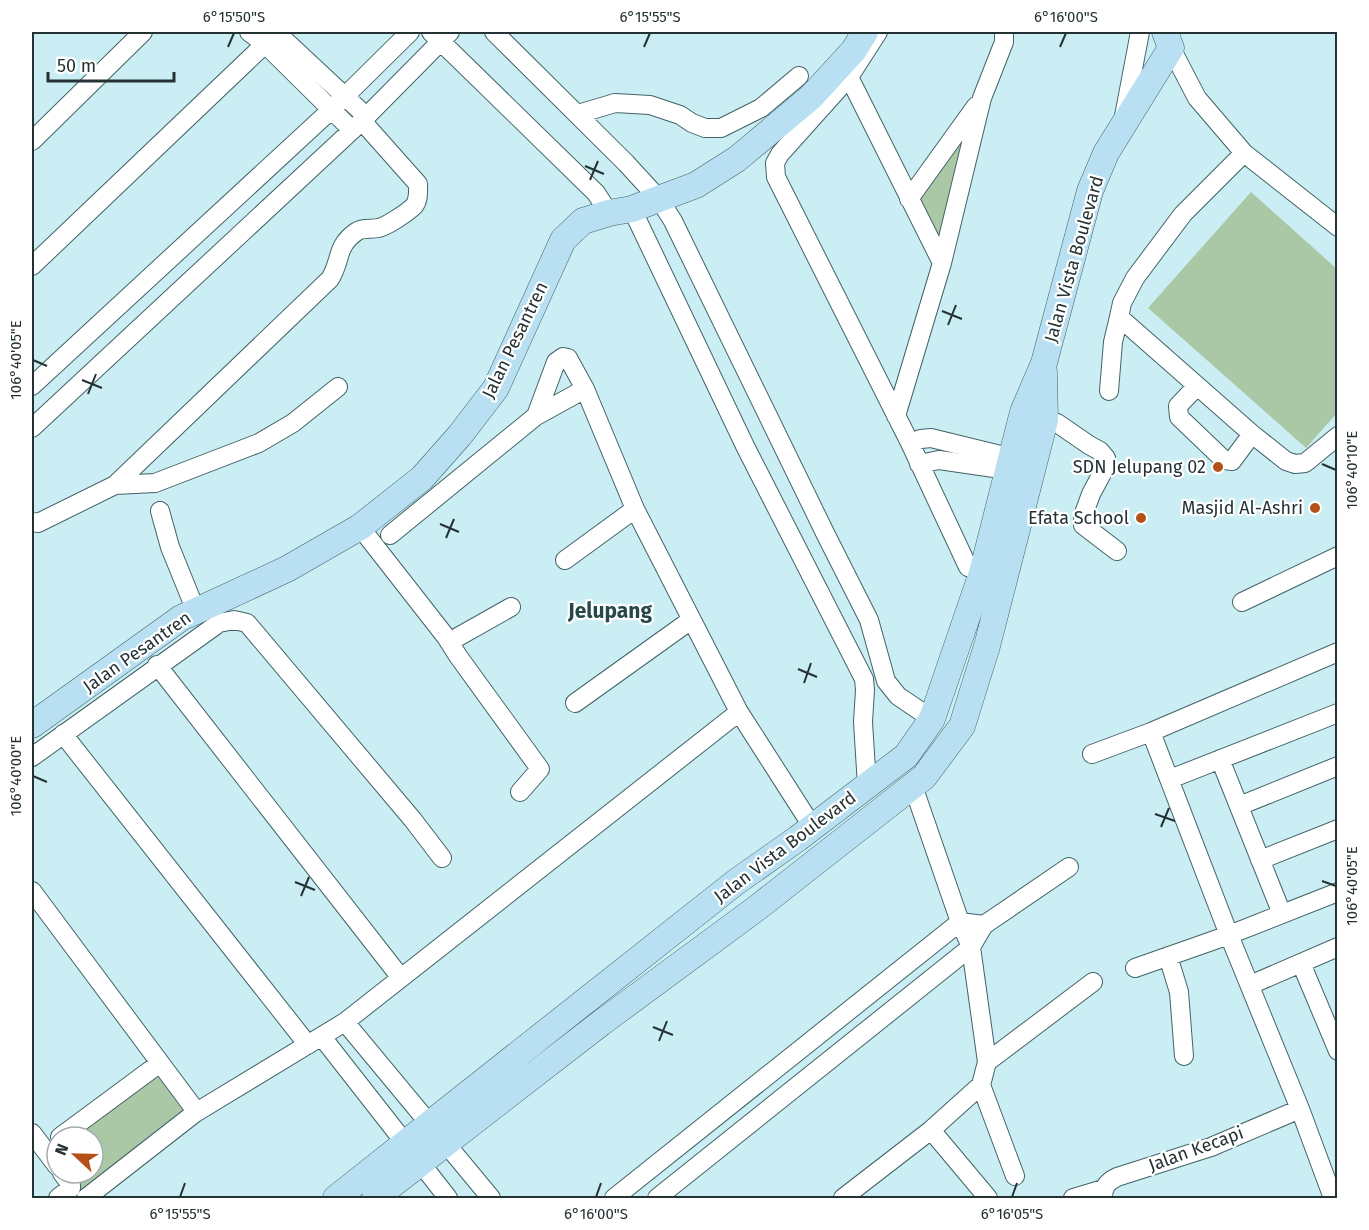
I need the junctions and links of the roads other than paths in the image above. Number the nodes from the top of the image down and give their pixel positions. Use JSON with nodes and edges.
{"nodes":[{"id":1,"x":143,"y":32,"type":"edge"},
{"id":2,"x":249,"y":32,"type":"edge"},
{"id":3,"x":410,"y":32,"type":"edge"},
{"id":4,"x":494,"y":32,"type":"edge"},
{"id":5,"x":865,"y":32,"type":"edge"},
{"id":6,"x":878,"y":32,"type":"edge"},
{"id":7,"x":1004,"y":32,"type":"edge"},
{"id":8,"x":1140,"y":32,"type":"edge"},
{"id":9,"x":442,"y":35,"type":"edge"},
{"id":10,"x":270,"y":38,"type":"edge"},
{"id":11,"x":1168,"y":40,"type":"edge"},
{"id":12,"x":799,"y":76,"type":"dead end"},
{"id":13,"x":849,"y":76,"type":"junction"},
{"id":14,"x":345,"y":97,"type":"junction"},
{"id":15,"x":982,"y":98,"type":"junction"},
{"id":16,"x":332,"y":109,"type":"junction"},
{"id":17,"x":578,"y":114,"type":"junction"},
{"id":18,"x":360,"y":123,"type":"junction"},
{"id":19,"x":1122,"y":126,"type":"junction"},
{"id":20,"x":32,"y":141,"type":"edge"},
{"id":21,"x":1244,"y":153,"type":"junction"},
{"id":22,"x":659,"y":199,"type":"junction"},
{"id":23,"x":909,"y":200,"type":"junction"},
{"id":24,"x":621,"y":211,"type":"junction"},
{"id":25,"x":1338,"y":227,"type":"edge"},
{"id":26,"x":684,"y":243,"type":"junction"},
{"id":27,"x":655,"y":257,"type":"junction"},
{"id":28,"x":942,"y":262,"type":"junction"},
{"id":29,"x":32,"y":266,"type":"edge"},
{"id":30,"x":1119,"y":316,"type":"junction"},
{"id":31,"x":32,"y":386,"type":"edge"},
{"id":32,"x":1197,"y":386,"type":"junction"},
{"id":33,"x":338,"y":387,"type":"dead end"},
{"id":34,"x":585,"y":389,"type":"junction"},
{"id":35,"x":1109,"y":391,"type":"dead end"},
{"id":36,"x":536,"y":416,"type":"junction"},
{"id":37,"x":896,"y":416,"type":"junction"},
{"id":38,"x":1034,"y":416,"type":"junction"},
{"id":39,"x":32,"y":428,"type":"edge"},
{"id":40,"x":1252,"y":434,"type":"junction"},
{"id":41,"x":1338,"y":436,"type":"edge"},
{"id":42,"x":910,"y":443,"type":"junction"},
{"id":43,"x":919,"y":464,"type":"junction"},
{"id":44,"x":1017,"y":464,"type":"junction"},
{"id":45,"x":115,"y":485,"type":"junction"},
{"id":46,"x":635,"y":509,"type":"junction"},
{"id":47,"x":160,"y":511,"type":"dead end"},
{"id":48,"x":32,"y":522,"type":"edge"},
{"id":49,"x":360,"y":527,"type":"junction"},
{"id":50,"x":390,"y":535,"type":"dead end"},
{"id":51,"x":1117,"y":551,"type":"dead end"},
{"id":52,"x":1338,"y":556,"type":"edge"},
{"id":53,"x":565,"y":560,"type":"dead end"},
{"id":54,"x":968,"y":567,"type":"dead end"},
{"id":55,"x":1242,"y":602,"type":"dead end"},
{"id":56,"x":511,"y":607,"type":"dead end"},
{"id":57,"x":196,"y":611,"type":"junction"},
{"id":58,"x":691,"y":620,"type":"junction"},
{"id":59,"x":449,"y":642,"type":"junction"},
{"id":60,"x":1338,"y":651,"type":"edge"},
{"id":61,"x":157,"y":665,"type":"junction"},
{"id":62,"x":575,"y":703,"type":"dead end"},
{"id":63,"x":739,"y":712,"type":"junction"},
{"id":64,"x":1338,"y":713,"type":"edge"},
{"id":65,"x":932,"y":719,"type":"junction"},
{"id":66,"x":32,"y":725,"type":"edge"},
{"id":67,"x":962,"y":726,"type":"junction"},
{"id":68,"x":1151,"y":732,"type":"junction"},
{"id":69,"x":63,"y":734,"type":"junction"},
{"id":70,"x":1092,"y":754,"type":"dead end"},
{"id":71,"x":906,"y":756,"type":"junction"},
{"id":72,"x":32,"y":757,"type":"edge"},
{"id":73,"x":1220,"y":759,"type":"junction"},
{"id":74,"x":1338,"y":766,"type":"edge"},
{"id":75,"x":1170,"y":779,"type":"junction"},
{"id":76,"x":867,"y":786,"type":"junction"},
{"id":77,"x":913,"y":786,"type":"junction"},
{"id":78,"x":520,"y":792,"type":"dead end"},
{"id":79,"x":1239,"y":806,"type":"junction"},
{"id":80,"x":812,"y":826,"type":"junction"},
{"id":81,"x":1338,"y":829,"type":"edge"},
{"id":82,"x":442,"y":858,"type":"dead end"},
{"id":83,"x":1260,"y":860,"type":"junction"},
{"id":84,"x":1070,"y":867,"type":"dead end"},
{"id":85,"x":32,"y":891,"type":"edge"},
{"id":86,"x":1338,"y":892,"type":"edge"},
{"id":87,"x":1282,"y":914,"type":"junction"},
{"id":88,"x":960,"y":922,"type":"junction"},
{"id":89,"x":984,"y":925,"type":"junction"},
{"id":90,"x":1229,"y":935,"type":"junction"},
{"id":91,"x":971,"y":947,"type":"junction"},
{"id":92,"x":1338,"y":947,"type":"edge"},
{"id":93,"x":1168,"y":956,"type":"junction"},
{"id":94,"x":1301,"y":963,"type":"junction"},
{"id":95,"x":1135,"y":968,"type":"dead end"},
{"id":96,"x":401,"y":978,"type":"junction"},
{"id":97,"x":1093,"y":982,"type":"dead end"},
{"id":98,"x":1250,"y":985,"type":"junction"},
{"id":99,"x":345,"y":1022,"type":"junction"},
{"id":100,"x":315,"y":1041,"type":"junction"},
{"id":101,"x":809,"y":1043,"type":"junction"},
{"id":102,"x":1338,"y":1051,"type":"edge"},
{"id":103,"x":1184,"y":1056,"type":"dead end"},
{"id":104,"x":987,"y":1062,"type":"junction"},
{"id":105,"x":160,"y":1063,"type":"junction"},
{"id":106,"x":824,"y":1064,"type":"junction"},
{"id":107,"x":981,"y":1085,"type":"junction"},
{"id":108,"x":1300,"y":1109,"type":"junction"},
{"id":109,"x":195,"y":1113,"type":"junction"},
{"id":110,"x":76,"y":1125,"type":"edge"},
{"id":111,"x":931,"y":1130,"type":"junction"},
{"id":112,"x":438,"y":1134,"type":"junction"},
{"id":113,"x":676,"y":1149,"type":"junction"},
{"id":114,"x":413,"y":1153,"type":"junction"},
{"id":115,"x":692,"y":1170,"type":"junction"},
{"id":116,"x":1015,"y":1176,"type":"dead end"},
{"id":117,"x":71,"y":1185,"type":"edge"},
{"id":118,"x":1103,"y":1194,"type":"edge"},
{"id":119,"x":58,"y":1198,"type":"edge"},
{"id":120,"x":86,"y":1198,"type":"edge"},
{"id":121,"x":336,"y":1198,"type":"edge"},
{"id":122,"x":375,"y":1198,"type":"edge"},
{"id":123,"x":448,"y":1198,"type":"edge"},
{"id":124,"x":491,"y":1198,"type":"edge"},
{"id":125,"x":614,"y":1198,"type":"edge"},
{"id":126,"x":657,"y":1198,"type":"edge"},
{"id":127,"x":843,"y":1198,"type":"edge"},
{"id":128,"x":988,"y":1198,"type":"edge"},
{"id":129,"x":1073,"y":1198,"type":"edge"},
{"id":130,"x":1333,"y":1198,"type":"edge"}],
"edges":[{"from":1,"to":20,"type":"street"},
{"from":2,"to":10,"type":"street"},
{"from":3,"to":14,"type":"street"},
{"from":4,"to":17,"type":"street"},
{"from":5,"to":22,"type":"street","name":"Jalan Pesantren"},
{"from":6,"to":13,"type":"street"},
{"from":7,"to":15,"type":"street"},
{"from":8,"to":19,"type":"street"},
{"from":9,"to":18,"type":"street"},
{"from":9,"to":24,"type":"street"},
{"from":10,"to":14,"type":"street"},
{"from":10,"to":16,"type":"street"},
{"from":10,"to":29,"type":"street"},
{"from":11,"to":19,"type":"street","name":"Jalan Vista Boulevard"},
{"from":11,"to":21,"type":"street"},
{"from":12,"to":17,"type":"street"},
{"from":13,"to":23,"type":"street"},
{"from":13,"to":37,"type":"street"},
{"from":14,"to":16,"type":"street"},
{"from":14,"to":18,"type":"street"},
{"from":15,"to":23,"type":"street"},
{"from":15,"to":28,"type":"street"},
{"from":16,"to":18,"type":"street"},
{"from":16,"to":31,"type":"street"},
{"from":17,"to":22,"type":"street"},
{"from":18,"to":39,"type":"street"},
{"from":18,"to":45,"type":"street"},
{"from":19,"to":38,"type":"street","name":"Jalan Vista Boulevard"},
{"from":21,"to":25,"type":"street"},
{"from":21,"to":30,"type":"street"},
{"from":22,"to":24,"type":"street","name":"Jalan Pesantren"},
{"from":22,"to":26,"type":"street"},
{"from":23,"to":28,"type":"street"},
{"from":24,"to":27,"type":"street"},
{"from":24,"to":49,"type":"street","name":"Jalan Pesantren"},
{"from":26,"to":27,"type":"street"},
{"from":26,"to":65,"type":"street"},
{"from":27,"to":76,"type":"street"},
{"from":28,"to":37,"type":"street"},
{"from":30,"to":32,"type":"street"},
{"from":30,"to":35,"type":"street"},
{"from":32,"to":40,"type":"street"},
{"from":32,"to":40,"type":"street"},
{"from":33,"to":45,"type":"street"},
{"from":34,"to":36,"type":"street"},
{"from":34,"to":36,"type":"street"},
{"from":34,"to":46,"type":"street"},
{"from":36,"to":50,"type":"street"},
{"from":37,"to":42,"type":"street"},
{"from":38,"to":44,"type":"street","name":"Jalan Vista Boulevard"},
{"from":38,"to":51,"type":"street"},
{"from":40,"to":41,"type":"street"},
{"from":42,"to":43,"type":"street"},
{"from":42,"to":44,"type":"street"},
{"from":43,"to":44,"type":"street"},
{"from":43,"to":54,"type":"street"},
{"from":44,"to":65,"type":"street","name":"Jalan Vista Boulevard"},
{"from":44,"to":67,"type":"street","name":"Jalan Vista Boulevard"},
{"from":45,"to":48,"type":"street"},
{"from":46,"to":53,"type":"street"},
{"from":46,"to":58,"type":"street"},
{"from":47,"to":57,"type":"street"},
{"from":49,"to":57,"type":"street","name":"Jalan Pesantren"},
{"from":49,"to":59,"type":"street"},
{"from":52,"to":55,"type":"street"},
{"from":56,"to":59,"type":"street"},
{"from":57,"to":66,"type":"street","name":"Jalan Pesantren"},
{"from":58,"to":62,"type":"street"},
{"from":58,"to":63,"type":"street"},
{"from":59,"to":78,"type":"street"},
{"from":60,"to":68,"type":"street"},
{"from":61,"to":69,"type":"street"},
{"from":61,"to":82,"type":"street"},
{"from":61,"to":96,"type":"street"},
{"from":63,"to":80,"type":"street"},
{"from":63,"to":96,"type":"street"},
{"from":64,"to":73,"type":"street"},
{"from":65,"to":67,"type":"street"},
{"from":65,"to":71,"type":"street","name":"Jalan Vista Boulevard"},
{"from":67,"to":77,"type":"street","name":"Jalan Vista Boulevard"},
{"from":68,"to":70,"type":"street"},
{"from":68,"to":75,"type":"street"},
{"from":69,"to":72,"type":"street"},
{"from":69,"to":100,"type":"street"},
{"from":71,"to":76,"type":"street","name":"Jalan Vista Boulevard"},
{"from":71,"to":77,"type":"street"},
{"from":73,"to":75,"type":"street"},
{"from":73,"to":79,"type":"street"},
{"from":74,"to":79,"type":"street"},
{"from":75,"to":90,"type":"street"},
{"from":76,"to":80,"type":"street","name":"Jalan Vista Boulevard"},
{"from":77,"to":88,"type":"street"},
{"from":77,"to":112,"type":"street","name":"Jalan Vista Boulevard"},
{"from":79,"to":83,"type":"street"},
{"from":80,"to":112,"type":"street","name":"Jalan Vista Boulevard"},
{"from":81,"to":83,"type":"street"},
{"from":83,"to":87,"type":"street"},
{"from":84,"to":89,"type":"street"},
{"from":85,"to":105,"type":"street"},
{"from":86,"to":87,"type":"street"},
{"from":87,"to":90,"type":"street"},
{"from":88,"to":89,"type":"street"},
{"from":88,"to":91,"type":"street"},
{"from":88,"to":101,"type":"street"},
{"from":89,"to":91,"type":"street"},
{"from":90,"to":93,"type":"street"},
{"from":90,"to":98,"type":"street"},
{"from":91,"to":104,"type":"street"},
{"from":91,"to":106,"type":"street"},
{"from":92,"to":94,"type":"street"},
{"from":93,"to":95,"type":"street"},
{"from":93,"to":103,"type":"street"},
{"from":94,"to":98,"type":"street"},
{"from":94,"to":102,"type":"street"},
{"from":96,"to":99,"type":"street"},
{"from":97,"to":104,"type":"street"},
{"from":98,"to":108,"type":"street"},
{"from":99,"to":100,"type":"street"},
{"from":99,"to":112,"type":"street"},
{"from":100,"to":109,"type":"street"},
{"from":100,"to":114,"type":"street"},
{"from":101,"to":106,"type":"street"},
{"from":101,"to":113,"type":"street"},
{"from":104,"to":107,"type":"street"},
{"from":105,"to":109,"type":"street"},
{"from":105,"to":110,"type":"street"},
{"from":106,"to":115,"type":"street"},
{"from":107,"to":111,"type":"street"},
{"from":107,"to":116,"type":"street"},
{"from":108,"to":118,"type":"street","name":"Jalan Kecapi"},
{"from":108,"to":130,"type":"street"},
{"from":109,"to":120,"type":"street"},
{"from":111,"to":127,"type":"street"},
{"from":111,"to":128,"type":"street"},
{"from":112,"to":114,"type":"street","name":"Jalan Vista Boulevard"},
{"from":112,"to":124,"type":"street"},
{"from":113,"to":115,"type":"street"},
{"from":113,"to":125,"type":"street"},
{"from":114,"to":121,"type":"street","name":"Jalan Vista Boulevard"},
{"from":114,"to":122,"type":"street","name":"Jalan Vista Boulevard"},
{"from":114,"to":123,"type":"street"},
{"from":115,"to":126,"type":"street"},
{"from":117,"to":119,"type":"street"},
{"from":118,"to":129,"type":"street","name":"Jalan Kecapi"}]}
